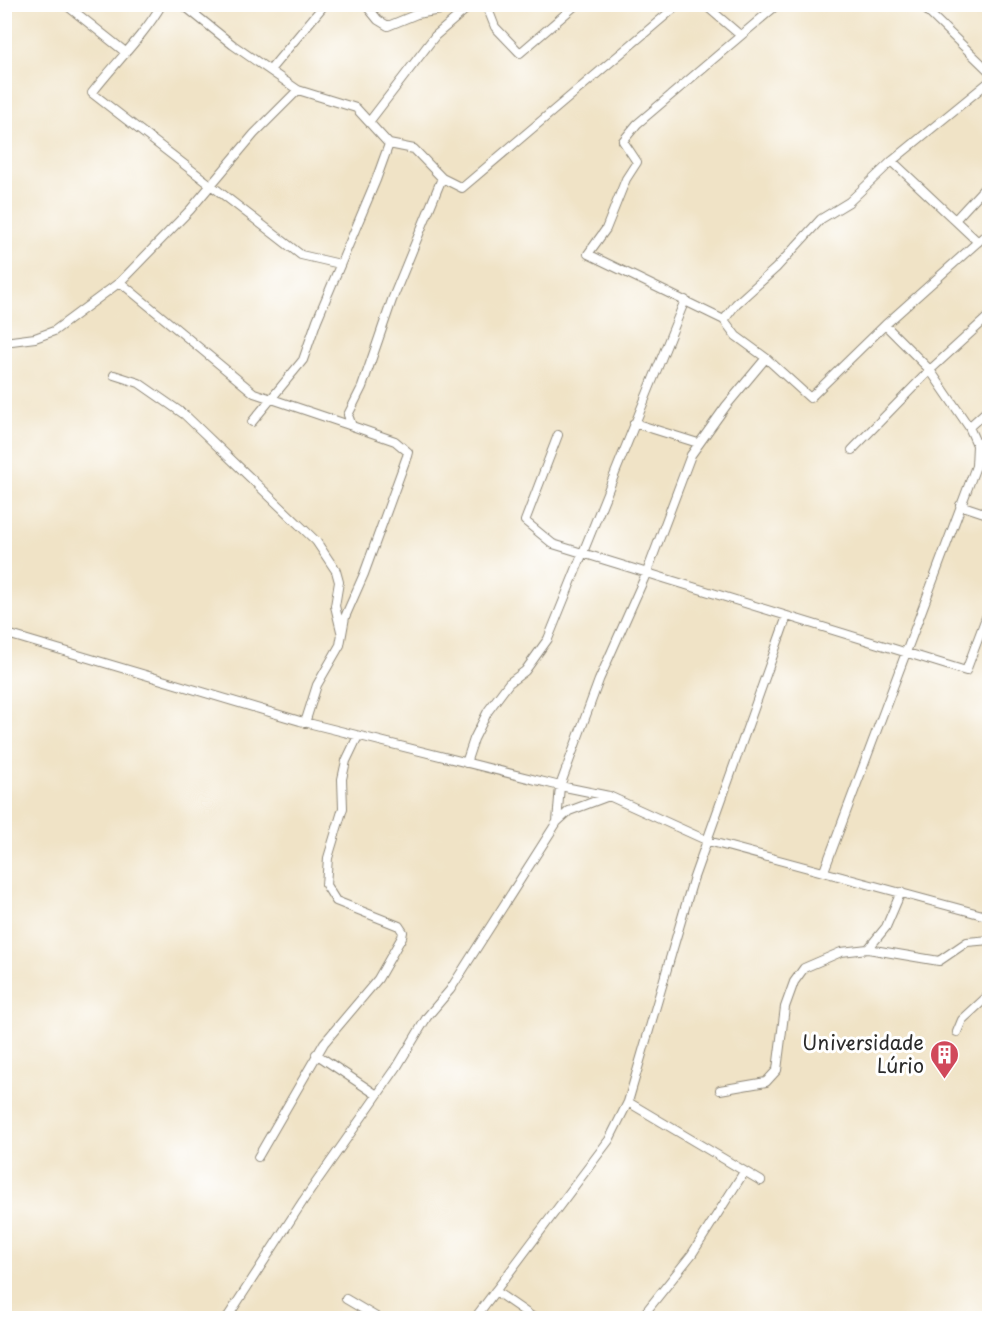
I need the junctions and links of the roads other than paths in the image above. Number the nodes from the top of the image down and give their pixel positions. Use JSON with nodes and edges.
{"nodes":[{"id":1,"x":65,"y":4,"type":"edge"},
{"id":2,"x":162,"y":4,"type":"edge"},
{"id":3,"x":182,"y":4,"type":"edge"},
{"id":4,"x":325,"y":4,"type":"edge"},
{"id":5,"x":365,"y":4,"type":"edge"},
{"id":6,"x":471,"y":4,"type":"edge"},
{"id":7,"x":486,"y":4,"type":"edge"},
{"id":8,"x":578,"y":4,"type":"edge"},
{"id":9,"x":679,"y":4,"type":"edge"},
{"id":10,"x":704,"y":4,"type":"edge"},
{"id":11,"x":778,"y":4,"type":"edge"},
{"id":12,"x":920,"y":4,"type":"edge"},
{"id":13,"x":740,"y":35,"type":"junction"},
{"id":14,"x":124,"y":51,"type":"junction"},
{"id":15,"x":270,"y":70,"type":"junction"},
{"id":16,"x":990,"y":72,"type":"edge"},
{"id":17,"x":990,"y":81,"type":"edge"},
{"id":18,"x":298,"y":90,"type":"junction"},
{"id":19,"x":369,"y":122,"type":"junction"},
{"id":20,"x":389,"y":144,"type":"junction"},
{"id":21,"x":892,"y":161,"type":"junction"},
{"id":22,"x":442,"y":177,"type":"junction"},
{"id":23,"x":990,"y":182,"type":"edge"},
{"id":24,"x":209,"y":186,"type":"junction"},
{"id":25,"x":955,"y":220,"type":"junction"},
{"id":26,"x":990,"y":231,"type":"edge"},
{"id":27,"x":978,"y":242,"type":"junction"},
{"id":28,"x":340,"y":264,"type":"junction"},
{"id":29,"x":120,"y":282,"type":"junction"},
{"id":30,"x":686,"y":300,"type":"junction"},
{"id":31,"x":990,"y":315,"type":"edge"},
{"id":32,"x":724,"y":320,"type":"junction"},
{"id":33,"x":885,"y":325,"type":"junction"},
{"id":34,"x":4,"y":342,"type":"edge"},
{"id":35,"x":766,"y":357,"type":"junction"},
{"id":36,"x":930,"y":370,"type":"junction"},
{"id":37,"x":114,"y":375,"type":"dead end"},
{"id":38,"x":272,"y":398,"type":"junction"},
{"id":39,"x":990,"y":408,"type":"edge"},
{"id":40,"x":252,"y":422,"type":"dead end"},
{"id":41,"x":634,"y":423,"type":"junction"},
{"id":42,"x":352,"y":426,"type":"junction"},
{"id":43,"x":969,"y":428,"type":"junction"},
{"id":44,"x":558,"y":435,"type":"dead end"},
{"id":45,"x":698,"y":443,"type":"junction"},
{"id":46,"x":852,"y":450,"type":"dead end"},
{"id":47,"x":960,"y":505,"type":"junction"},
{"id":48,"x":990,"y":515,"type":"edge"},
{"id":49,"x":581,"y":554,"type":"junction"},
{"id":50,"x":646,"y":572,"type":"junction"},
{"id":51,"x":990,"y":608,"type":"edge"},
{"id":52,"x":787,"y":616,"type":"junction"},
{"id":53,"x":4,"y":633,"type":"edge"},
{"id":54,"x":343,"y":635,"type":"junction"},
{"id":55,"x":903,"y":654,"type":"junction"},
{"id":56,"x":305,"y":723,"type":"junction"},
{"id":57,"x":358,"y":736,"type":"junction"},
{"id":58,"x":466,"y":763,"type":"junction"},
{"id":59,"x":560,"y":786,"type":"junction"},
{"id":60,"x":609,"y":796,"type":"junction"},
{"id":61,"x":557,"y":822,"type":"junction"},
{"id":62,"x":708,"y":841,"type":"junction"},
{"id":63,"x":824,"y":871,"type":"junction"},
{"id":64,"x":901,"y":892,"type":"junction"},
{"id":65,"x":990,"y":917,"type":"edge"},
{"id":66,"x":990,"y":940,"type":"edge"},
{"id":67,"x":868,"y":949,"type":"junction"},
{"id":68,"x":990,"y":994,"type":"edge"},
{"id":69,"x":957,"y":1032,"type":"dead end"},
{"id":70,"x":316,"y":1054,"type":"junction"},
{"id":71,"x":720,"y":1090,"type":"dead end"},
{"id":72,"x":377,"y":1095,"type":"junction"},
{"id":73,"x":628,"y":1102,"type":"junction"},
{"id":74,"x":258,"y":1157,"type":"dead end"},
{"id":75,"x":744,"y":1172,"type":"junction"},
{"id":76,"x":761,"y":1181,"type":"dead end"},
{"id":77,"x":495,"y":1291,"type":"junction"},
{"id":78,"x":346,"y":1299,"type":"dead end"},
{"id":79,"x":227,"y":1318,"type":"edge"},
{"id":80,"x":378,"y":1318,"type":"edge"},
{"id":81,"x":475,"y":1318,"type":"edge"},
{"id":82,"x":534,"y":1318,"type":"edge"},
{"id":83,"x":641,"y":1318,"type":"edge"}],
"edges":[{"from":1,"to":14,"type":"street"},
{"from":2,"to":14,"type":"street"},
{"from":3,"to":15,"type":"street"},
{"from":4,"to":15,"type":"street"},
{"from":5,"to":6,"type":"street"},
{"from":6,"to":19,"type":"street"},
{"from":7,"to":8,"type":"street"},
{"from":9,"to":22,"type":"street"},
{"from":10,"to":13,"type":"street"},
{"from":11,"to":13,"type":"street"},
{"from":12,"to":16,"type":"street"},
{"from":13,"to":30,"type":"street"},
{"from":14,"to":24,"type":"street"},
{"from":15,"to":18,"type":"street"},
{"from":17,"to":21,"type":"street"},
{"from":18,"to":19,"type":"street"},
{"from":18,"to":24,"type":"street"},
{"from":19,"to":20,"type":"street"},
{"from":20,"to":22,"type":"street"},
{"from":20,"to":28,"type":"street"},
{"from":21,"to":25,"type":"street"},
{"from":21,"to":32,"type":"street"},
{"from":22,"to":42,"type":"street"},
{"from":23,"to":25,"type":"street"},
{"from":24,"to":28,"type":"street"},
{"from":24,"to":29,"type":"street"},
{"from":25,"to":27,"type":"street"},
{"from":26,"to":27,"type":"street"},
{"from":27,"to":33,"type":"street"},
{"from":28,"to":38,"type":"street"},
{"from":29,"to":34,"type":"street"},
{"from":29,"to":38,"type":"street"},
{"from":30,"to":32,"type":"street"},
{"from":30,"to":41,"type":"street"},
{"from":31,"to":36,"type":"street"},
{"from":32,"to":35,"type":"street"},
{"from":33,"to":35,"type":"street"},
{"from":33,"to":36,"type":"street"},
{"from":35,"to":45,"type":"street"},
{"from":36,"to":43,"type":"street"},
{"from":36,"to":46,"type":"street"},
{"from":37,"to":54,"type":"street"},
{"from":38,"to":40,"type":"street"},
{"from":38,"to":42,"type":"street"},
{"from":39,"to":43,"type":"street"},
{"from":41,"to":45,"type":"street"},
{"from":41,"to":49,"type":"street"},
{"from":42,"to":54,"type":"street"},
{"from":43,"to":47,"type":"street"},
{"from":44,"to":49,"type":"street"},
{"from":45,"to":50,"type":"street"},
{"from":47,"to":48,"type":"street"},
{"from":47,"to":55,"type":"street"},
{"from":49,"to":50,"type":"street"},
{"from":49,"to":58,"type":"street"},
{"from":50,"to":52,"type":"street"},
{"from":50,"to":59,"type":"street"},
{"from":51,"to":55,"type":"street"},
{"from":52,"to":55,"type":"street"},
{"from":52,"to":62,"type":"street"},
{"from":53,"to":56,"type":"street"},
{"from":54,"to":56,"type":"street"},
{"from":55,"to":63,"type":"street"},
{"from":56,"to":57,"type":"street"},
{"from":57,"to":58,"type":"street"},
{"from":57,"to":70,"type":"street"},
{"from":58,"to":59,"type":"street"},
{"from":59,"to":60,"type":"street"},
{"from":59,"to":61,"type":"street"},
{"from":60,"to":61,"type":"street"},
{"from":60,"to":62,"type":"street"},
{"from":61,"to":72,"type":"street"},
{"from":62,"to":63,"type":"street"},
{"from":62,"to":73,"type":"street"},
{"from":63,"to":64,"type":"street"},
{"from":64,"to":65,"type":"street"},
{"from":64,"to":67,"type":"street"},
{"from":66,"to":67,"type":"street"},
{"from":67,"to":71,"type":"street"},
{"from":68,"to":69,"type":"street"},
{"from":70,"to":72,"type":"street"},
{"from":70,"to":74,"type":"street"},
{"from":72,"to":79,"type":"street"},
{"from":73,"to":75,"type":"street"},
{"from":73,"to":77,"type":"street"},
{"from":75,"to":76,"type":"street"},
{"from":75,"to":83,"type":"street"},
{"from":77,"to":81,"type":"street"},
{"from":77,"to":82,"type":"street"},
{"from":78,"to":80,"type":"street"}]}
